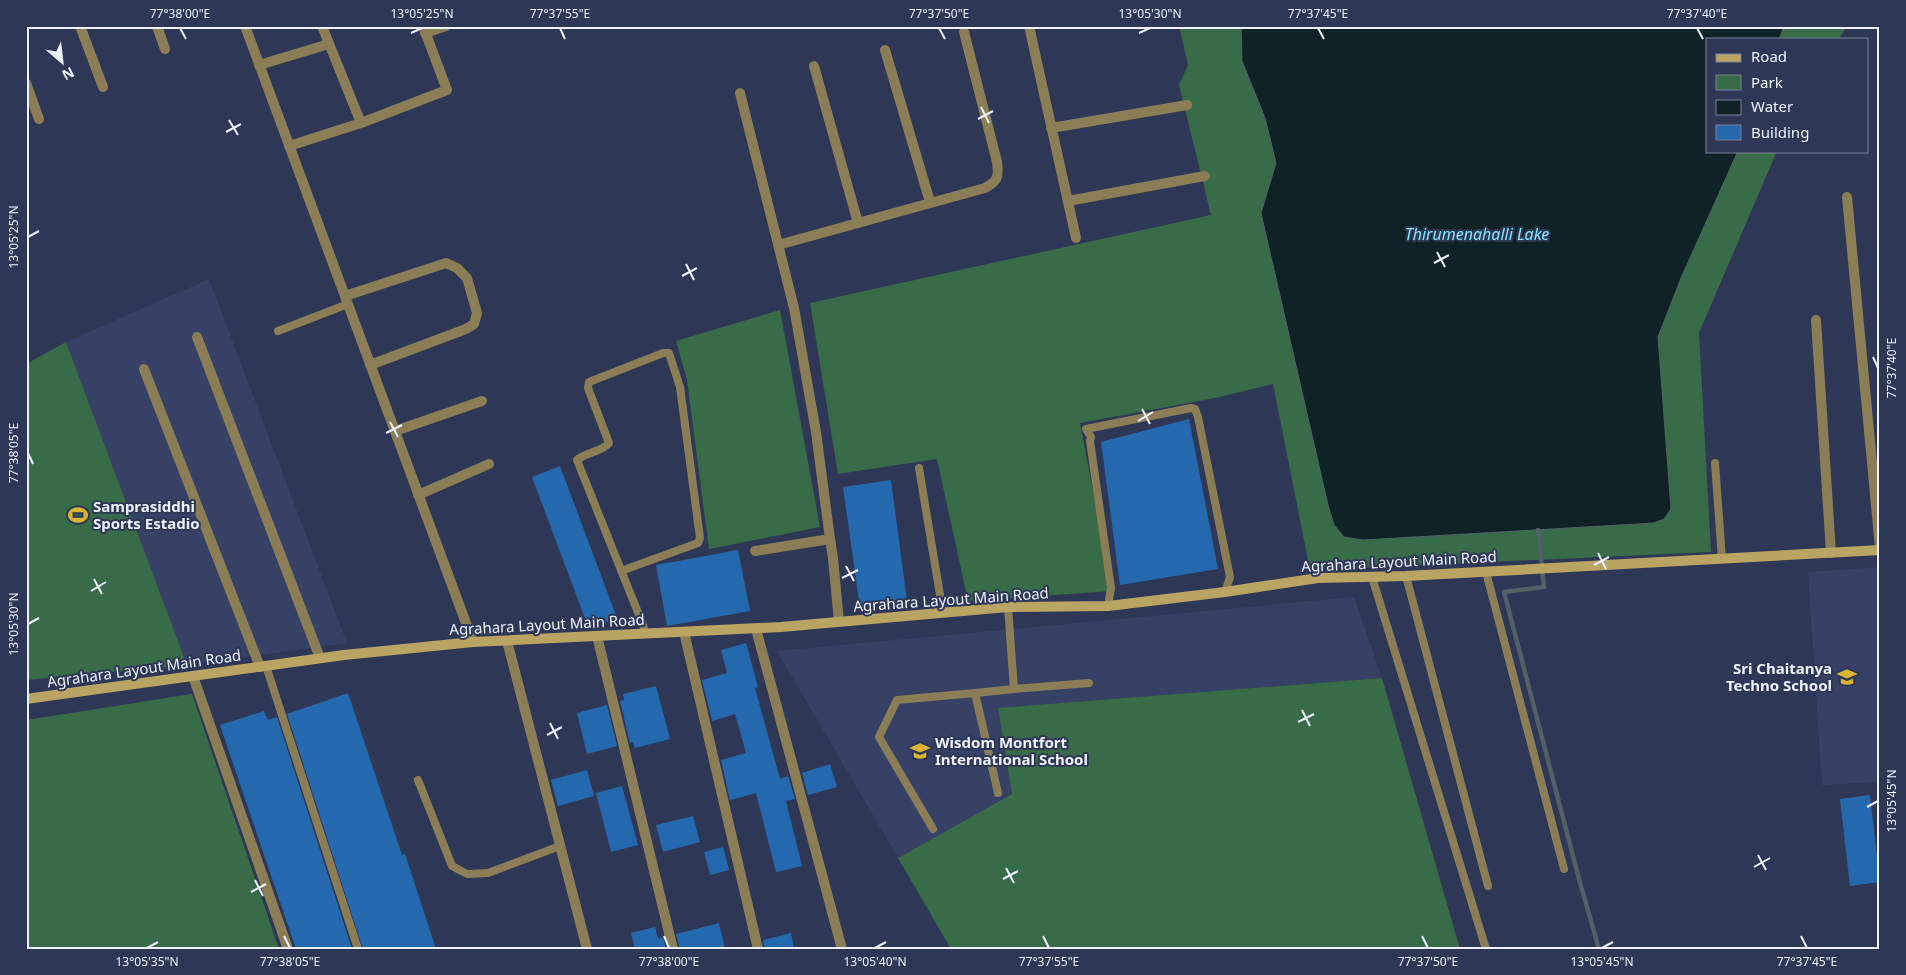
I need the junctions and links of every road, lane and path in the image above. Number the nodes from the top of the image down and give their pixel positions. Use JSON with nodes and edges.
{"nodes":[{"id":1,"x":80,"y":26,"type":"edge"},
{"id":2,"x":157,"y":26,"type":"edge"},
{"id":3,"x":245,"y":26,"type":"edge"},
{"id":4,"x":322,"y":26,"type":"edge"},
{"id":5,"x":446,"y":26,"type":"edge"},
{"id":6,"x":1028,"y":26,"type":"edge"},
{"id":7,"x":424,"y":30,"type":"edge"},
{"id":8,"x":964,"y":32,"type":"dead end"},
{"id":9,"x":330,"y":44,"type":"junction"},
{"id":10,"x":165,"y":49,"type":"dead end"},
{"id":11,"x":885,"y":50,"type":"dead end"},
{"id":12,"x":259,"y":64,"type":"junction"},
{"id":13,"x":814,"y":66,"type":"dead end"},
{"id":14,"x":26,"y":83,"type":"edge"},
{"id":15,"x":103,"y":87,"type":"dead end"},
{"id":16,"x":740,"y":93,"type":"dead end"},
{"id":17,"x":1187,"y":105,"type":"dead end"},
{"id":18,"x":38,"y":119,"type":"dead end"},
{"id":19,"x":361,"y":123,"type":"junction"},
{"id":20,"x":1051,"y":128,"type":"junction"},
{"id":21,"x":289,"y":146,"type":"junction"},
{"id":22,"x":1206,"y":176,"type":"dead end"},
{"id":23,"x":1847,"y":197,"type":"dead end"},
{"id":24,"x":1068,"y":200,"type":"junction"},
{"id":25,"x":930,"y":202,"type":"junction"},
{"id":26,"x":858,"y":222,"type":"junction"},
{"id":27,"x":1076,"y":238,"type":"dead end"},
{"id":28,"x":778,"y":245,"type":"junction"},
{"id":29,"x":346,"y":300,"type":"junction"},
{"id":30,"x":1816,"y":320,"type":"dead end"},
{"id":31,"x":278,"y":331,"type":"dead end"},
{"id":32,"x":197,"y":337,"type":"dead end"},
{"id":33,"x":370,"y":365,"type":"junction"},
{"id":34,"x":144,"y":369,"type":"dead end"},
{"id":35,"x":482,"y":401,"type":"dead end"},
{"id":36,"x":394,"y":431,"type":"junction"},
{"id":37,"x":1715,"y":463,"type":"dead end"},
{"id":38,"x":489,"y":464,"type":"dead end"},
{"id":39,"x":919,"y":468,"type":"dead end"},
{"id":40,"x":418,"y":495,"type":"junction"},
{"id":41,"x":830,"y":539,"type":"junction"},
{"id":42,"x":1880,"y":549,"type":"edge"},
{"id":43,"x":755,"y":551,"type":"dead end"},
{"id":44,"x":1831,"y":553,"type":"junction"},
{"id":45,"x":1722,"y":559,"type":"junction"},
{"id":46,"x":621,"y":571,"type":"junction"},
{"id":47,"x":1486,"y":572,"type":"junction"},
{"id":48,"x":1406,"y":576,"type":"junction"},
{"id":49,"x":1372,"y":577,"type":"junction"},
{"id":50,"x":1225,"y":592,"type":"junction"},
{"id":51,"x":1108,"y":606,"type":"junction"},
{"id":52,"x":1008,"y":607,"type":"junction"},
{"id":53,"x":943,"y":613,"type":"junction"},
{"id":54,"x":839,"y":622,"type":"junction"},
{"id":55,"x":756,"y":628,"type":"junction"},
{"id":56,"x":684,"y":632,"type":"junction"},
{"id":57,"x":646,"y":634,"type":"junction"},
{"id":58,"x":597,"y":636,"type":"junction"},
{"id":59,"x":507,"y":641,"type":"junction"},
{"id":60,"x":473,"y":642,"type":"junction"},
{"id":61,"x":320,"y":658,"type":"junction"},
{"id":62,"x":263,"y":667,"type":"junction"},
{"id":63,"x":193,"y":676,"type":"junction"},
{"id":64,"x":1089,"y":683,"type":"dead end"},
{"id":65,"x":1014,"y":689,"type":"junction"},
{"id":66,"x":975,"y":693,"type":"junction"},
{"id":67,"x":26,"y":699,"type":"edge"},
{"id":68,"x":418,"y":780,"type":"dead end"},
{"id":69,"x":998,"y":793,"type":"dead end"},
{"id":70,"x":933,"y":829,"type":"dead end"},
{"id":71,"x":560,"y":846,"type":"junction"},
{"id":72,"x":1564,"y":869,"type":"dead end"},
{"id":73,"x":1488,"y":886,"type":"dead end"},
{"id":74,"x":288,"y":949,"type":"edge"},
{"id":75,"x":358,"y":949,"type":"edge"},
{"id":76,"x":587,"y":949,"type":"edge"},
{"id":77,"x":673,"y":949,"type":"edge"},
{"id":78,"x":758,"y":949,"type":"edge"},
{"id":79,"x":842,"y":949,"type":"edge"},
{"id":80,"x":1486,"y":949,"type":"edge"}],
"edges":[{"from":1,"to":15,"type":"street"},
{"from":2,"to":10,"type":"street"},
{"from":3,"to":12,"type":"street"},
{"from":4,"to":9,"type":"street"},
{"from":5,"to":7,"type":"street"},
{"from":6,"to":20,"type":"street"},
{"from":7,"to":19,"type":"street"},
{"from":8,"to":25,"type":"street"},
{"from":9,"to":12,"type":"street"},
{"from":9,"to":19,"type":"street"},
{"from":11,"to":25,"type":"street"},
{"from":12,"to":21,"type":"street"},
{"from":13,"to":26,"type":"street"},
{"from":14,"to":18,"type":"street"},
{"from":16,"to":28,"type":"street"},
{"from":17,"to":20,"type":"street"},
{"from":19,"to":21,"type":"street"},
{"from":20,"to":24,"type":"street"},
{"from":21,"to":29,"type":"street"},
{"from":22,"to":24,"type":"street"},
{"from":23,"to":42,"type":"street"},
{"from":24,"to":27,"type":"street"},
{"from":25,"to":26,"type":"street"},
{"from":26,"to":28,"type":"street"},
{"from":28,"to":41,"type":"street"},
{"from":29,"to":31,"type":"lane"},
{"from":29,"to":33,"type":"street"},
{"from":29,"to":33,"type":"street"},
{"from":30,"to":44,"type":"street"},
{"from":32,"to":61,"type":"street"},
{"from":33,"to":36,"type":"street"},
{"from":34,"to":62,"type":"street"},
{"from":35,"to":36,"type":"street"},
{"from":36,"to":40,"type":"street"},
{"from":37,"to":45,"type":"lane"},
{"from":38,"to":40,"type":"street"},
{"from":39,"to":53,"type":"lane"},
{"from":40,"to":60,"type":"street"},
{"from":41,"to":43,"type":"street"},
{"from":41,"to":54,"type":"street"},
{"from":42,"to":44,"type":"street","name":"Agrahara Layout Main Road"},
{"from":44,"to":45,"type":"street","name":"Agrahara Layout Main Road"},
{"from":45,"to":47,"type":"street","name":"Agrahara Layout Main Road"},
{"from":46,"to":46,"type":"lane"},
{"from":46,"to":57,"type":"lane"},
{"from":47,"to":48,"type":"street","name":"Agrahara Layout Main Road"},
{"from":47,"to":72,"type":"lane"},
{"from":48,"to":49,"type":"street","name":"Agrahara Layout Main Road"},
{"from":48,"to":73,"type":"lane"},
{"from":49,"to":50,"type":"street","name":"Agrahara Layout Main Road"},
{"from":49,"to":80,"type":"lane"},
{"from":50,"to":51,"type":"street","name":"Agrahara Layout Main Road"},
{"from":50,"to":51,"type":"lane"},
{"from":51,"to":52,"type":"street","name":"Agrahara Layout Main Road"},
{"from":52,"to":53,"type":"street","name":"Agrahara Layout Main Road"},
{"from":52,"to":65,"type":"lane"},
{"from":53,"to":54,"type":"street","name":"Agrahara Layout Main Road"},
{"from":54,"to":55,"type":"street","name":"Agrahara Layout Main Road"},
{"from":55,"to":56,"type":"street","name":"Agrahara Layout Main Road"},
{"from":55,"to":79,"type":"street"},
{"from":56,"to":57,"type":"street","name":"Agrahara Layout Main Road"},
{"from":56,"to":78,"type":"street"},
{"from":57,"to":58,"type":"street","name":"Agrahara Layout Main Road"},
{"from":58,"to":59,"type":"street","name":"Agrahara Layout Main Road"},
{"from":58,"to":77,"type":"street"},
{"from":59,"to":60,"type":"street","name":"Agrahara Layout Main Road"},
{"from":59,"to":71,"type":"street"},
{"from":60,"to":61,"type":"street","name":"Agrahara Layout Main Road"},
{"from":61,"to":62,"type":"street","name":"Agrahara Layout Main Road"},
{"from":62,"to":63,"type":"street","name":"Agrahara Layout Main Road"},
{"from":62,"to":75,"type":"lane"},
{"from":63,"to":67,"type":"street","name":"Agrahara Layout Main Road"},
{"from":63,"to":74,"type":"street"},
{"from":64,"to":65,"type":"lane"},
{"from":65,"to":66,"type":"lane"},
{"from":66,"to":69,"type":"lane"},
{"from":66,"to":70,"type":"lane"},
{"from":68,"to":71,"type":"lane"},
{"from":71,"to":76,"type":"street"}]}
